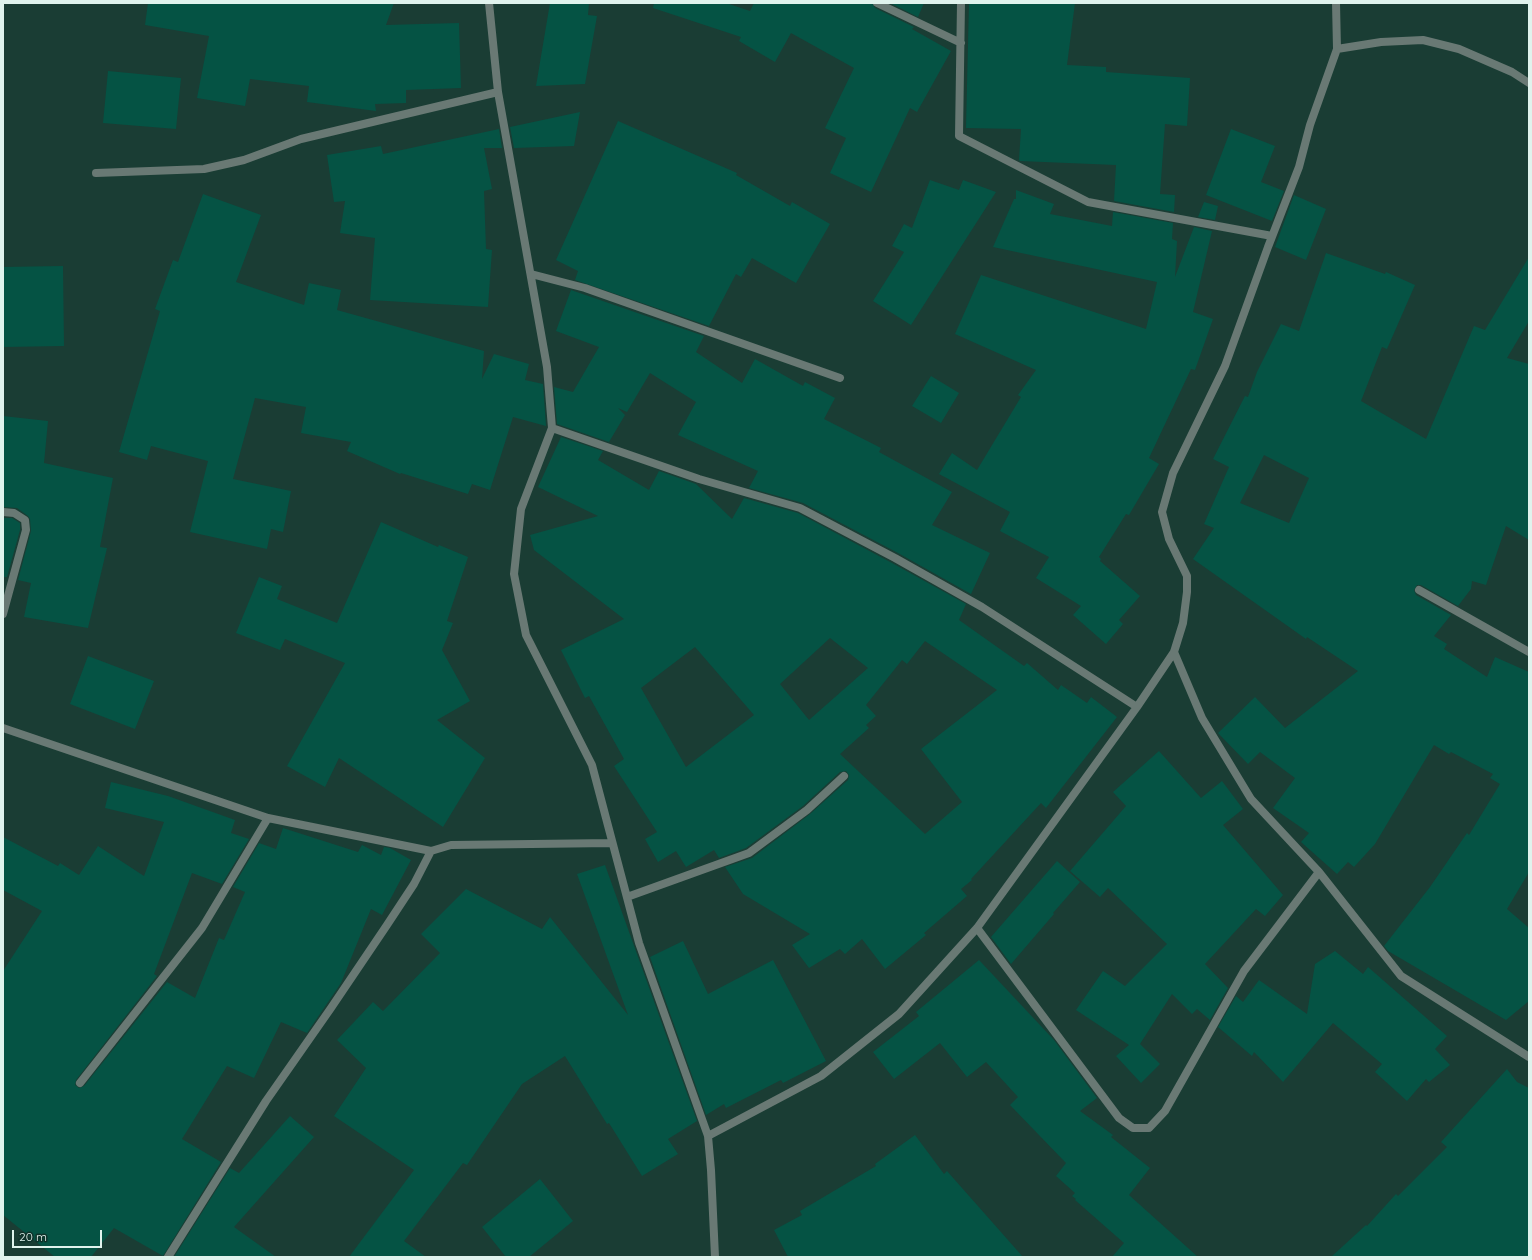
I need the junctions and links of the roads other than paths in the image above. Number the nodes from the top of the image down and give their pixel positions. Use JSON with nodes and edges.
{"nodes":[{"id":1,"x":489,"y":3,"type":"edge"},
{"id":2,"x":877,"y":3,"type":"edge"},
{"id":3,"x":961,"y":3,"type":"edge"},
{"id":4,"x":1336,"y":3,"type":"edge"},
{"id":5,"x":961,"y":43,"type":"junction"},
{"id":6,"x":1338,"y":49,"type":"junction"},
{"id":7,"x":1529,"y":83,"type":"edge"},
{"id":8,"x":498,"y":92,"type":"junction"},
{"id":9,"x":96,"y":173,"type":"dead end"},
{"id":10,"x":1272,"y":236,"type":"junction"},
{"id":11,"x":531,"y":274,"type":"junction"},
{"id":12,"x":840,"y":378,"type":"dead end"},
{"id":13,"x":552,"y":428,"type":"junction"},
{"id":14,"x":3,"y":512,"type":"edge"},
{"id":15,"x":1419,"y":590,"type":"dead end"},
{"id":16,"x":3,"y":614,"type":"edge"},
{"id":17,"x":1174,"y":652,"type":"junction"},
{"id":18,"x":1529,"y":652,"type":"edge"},
{"id":19,"x":1137,"y":707,"type":"junction"},
{"id":20,"x":3,"y":728,"type":"edge"},
{"id":21,"x":844,"y":776,"type":"dead end"},
{"id":22,"x":268,"y":818,"type":"junction"},
{"id":23,"x":612,"y":843,"type":"junction"},
{"id":24,"x":431,"y":851,"type":"junction"},
{"id":25,"x":1319,"y":872,"type":"junction"},
{"id":26,"x":627,"y":897,"type":"junction"},
{"id":27,"x":977,"y":928,"type":"junction"},
{"id":28,"x":1529,"y":1057,"type":"edge"},
{"id":29,"x":80,"y":1083,"type":"dead end"},
{"id":30,"x":708,"y":1136,"type":"junction"},
{"id":31,"x":168,"y":1257,"type":"edge"},
{"id":32,"x":715,"y":1257,"type":"edge"}],
"edges":[{"from":1,"to":8,"type":"street"},
{"from":2,"to":5,"type":"street"},
{"from":3,"to":5,"type":"street"},
{"from":4,"to":6,"type":"street"},
{"from":5,"to":10,"type":"street"},
{"from":6,"to":7,"type":"street"},
{"from":6,"to":10,"type":"street"},
{"from":8,"to":9,"type":"street"},
{"from":8,"to":11,"type":"street"},
{"from":10,"to":17,"type":"street"},
{"from":11,"to":12,"type":"street"},
{"from":11,"to":13,"type":"street"},
{"from":13,"to":19,"type":"street"},
{"from":13,"to":23,"type":"street"},
{"from":14,"to":16,"type":"street"},
{"from":15,"to":18,"type":"street"},
{"from":17,"to":19,"type":"street"},
{"from":17,"to":25,"type":"street"},
{"from":19,"to":27,"type":"street"},
{"from":20,"to":22,"type":"street"},
{"from":21,"to":26,"type":"street"},
{"from":22,"to":24,"type":"street"},
{"from":22,"to":29,"type":"street"},
{"from":23,"to":24,"type":"street"},
{"from":23,"to":26,"type":"street"},
{"from":24,"to":31,"type":"street"},
{"from":25,"to":27,"type":"street"},
{"from":25,"to":28,"type":"street"},
{"from":26,"to":30,"type":"street"},
{"from":27,"to":30,"type":"street"},
{"from":30,"to":32,"type":"street"}]}
